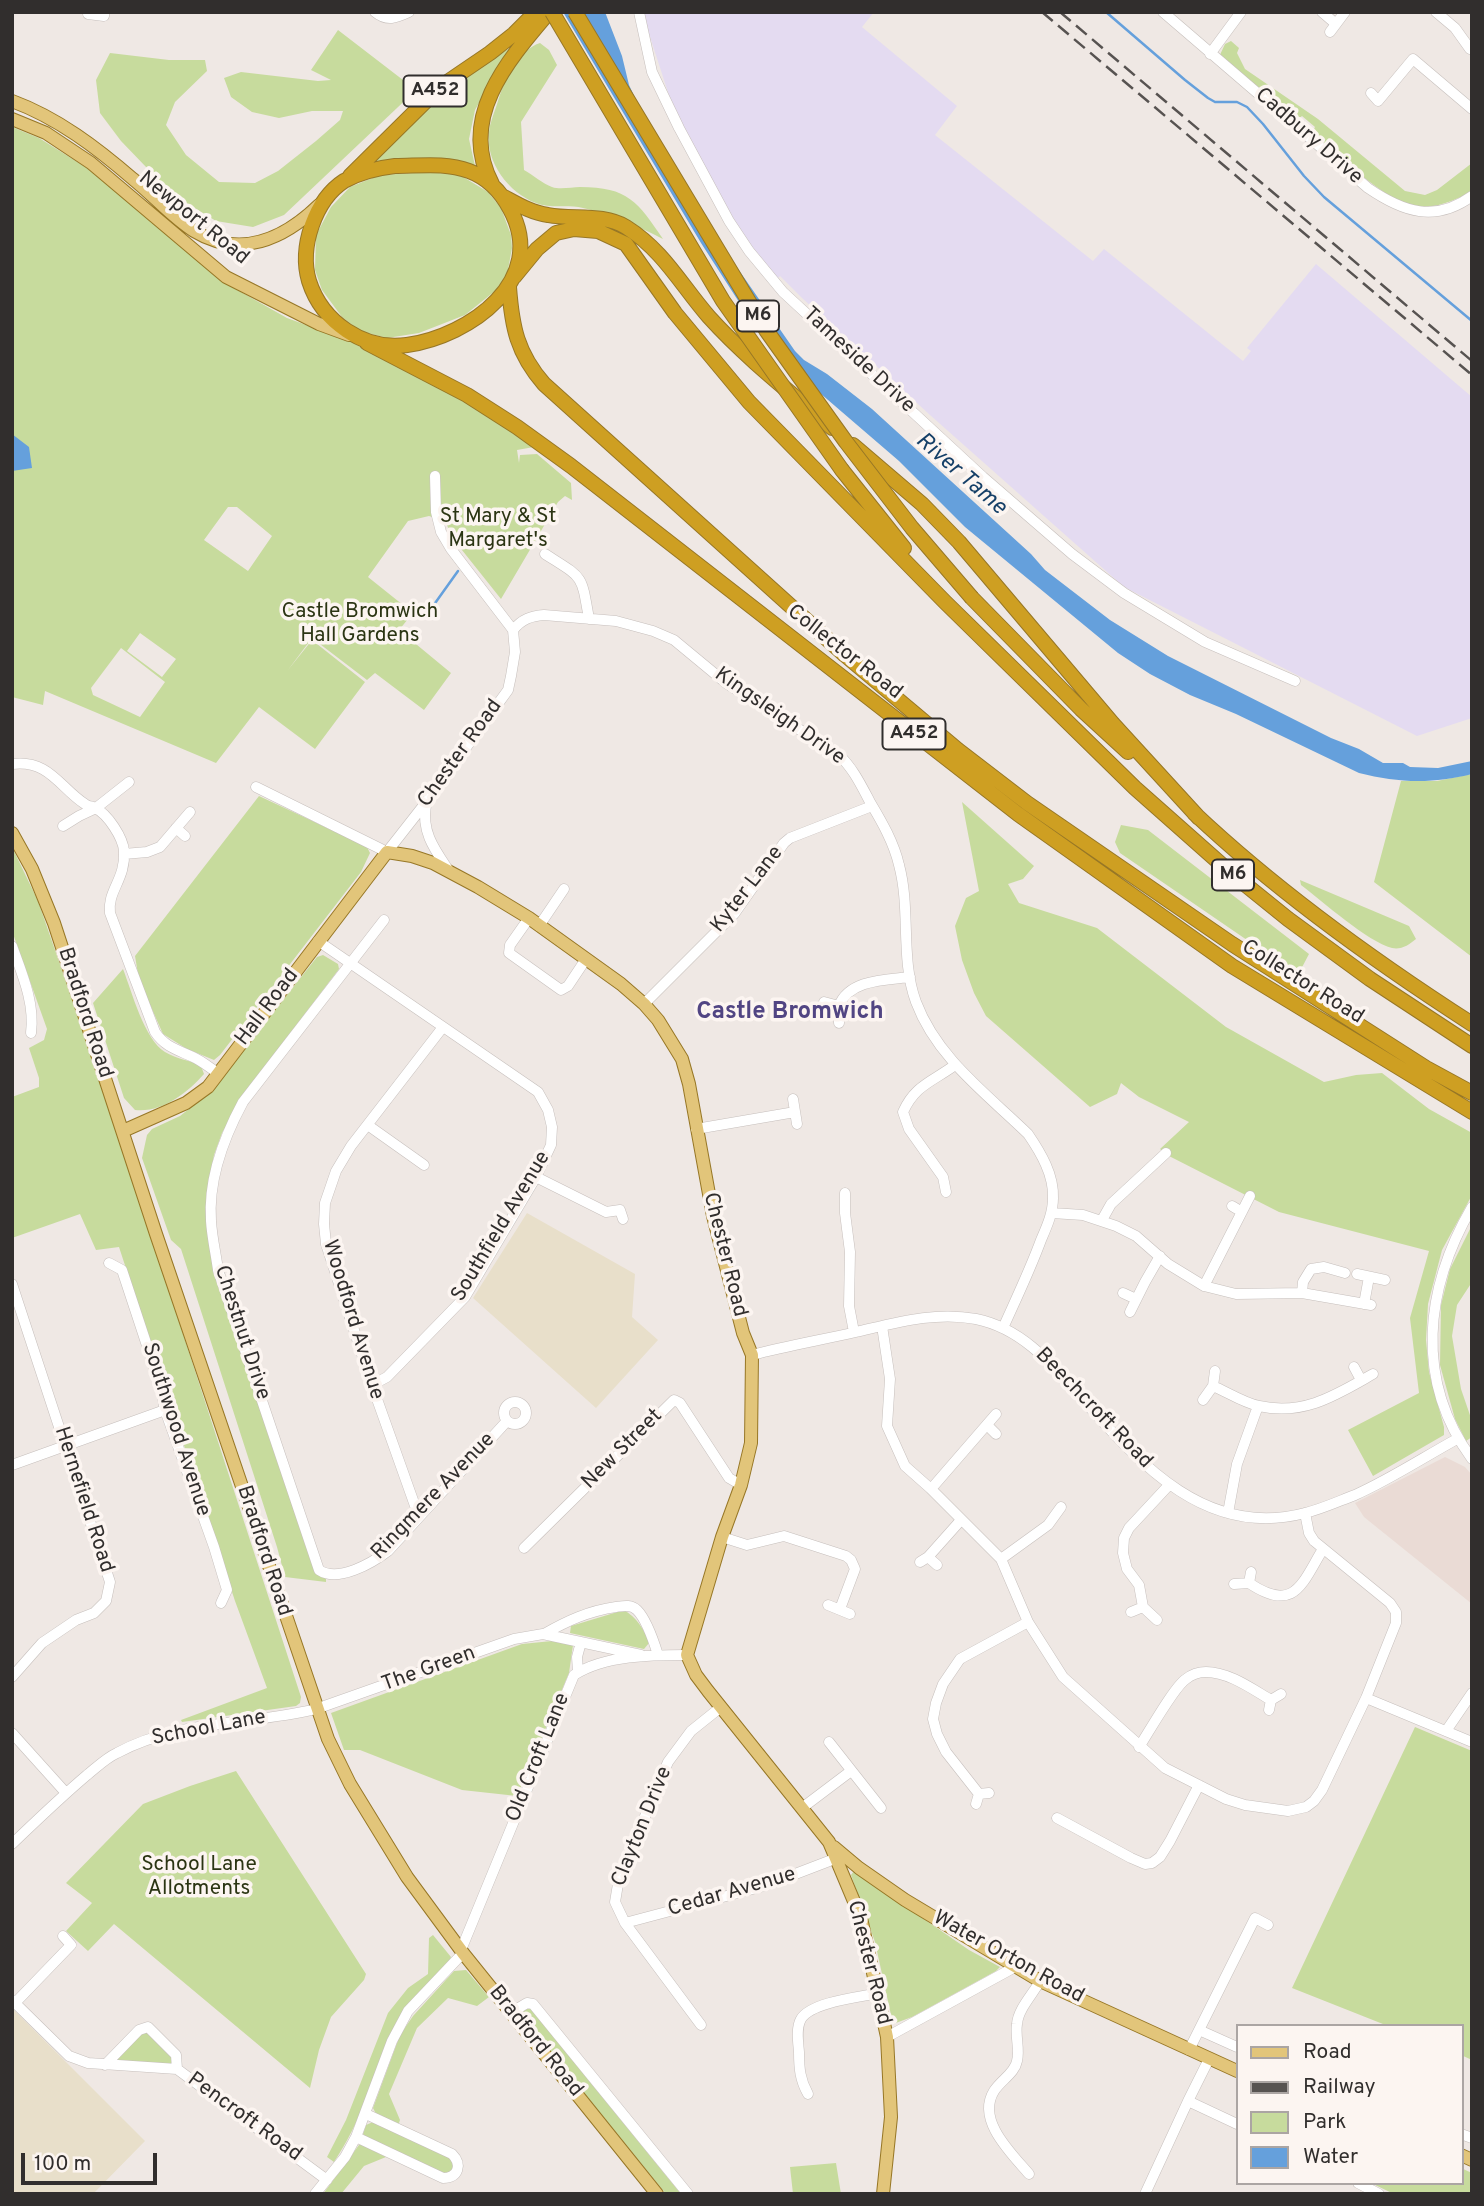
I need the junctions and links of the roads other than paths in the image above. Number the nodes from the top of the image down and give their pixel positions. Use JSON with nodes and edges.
{"nodes":[{"id":1,"x":104,"y":12,"type":"edge"},
{"id":2,"x":375,"y":12,"type":"edge"},
{"id":3,"x":410,"y":12,"type":"edge"},
{"id":4,"x":575,"y":12,"type":"edge"},
{"id":5,"x":639,"y":12,"type":"edge"},
{"id":6,"x":1163,"y":12,"type":"edge"},
{"id":7,"x":1241,"y":12,"type":"edge"},
{"id":8,"x":1322,"y":12,"type":"edge"},
{"id":9,"x":1345,"y":12,"type":"edge"},
{"id":10,"x":1436,"y":12,"type":"edge"},
{"id":11,"x":546,"y":13,"type":"edge"},
{"id":12,"x":88,"y":14,"type":"edge"},
{"id":13,"x":1470,"y":49,"type":"edge"},
{"id":14,"x":1210,"y":54,"type":"junction"},
{"id":15,"x":1371,"y":93,"type":"dead end"},
{"id":16,"x":12,"y":101,"type":"edge"},
{"id":17,"x":1472,"y":109,"type":"edge"},
{"id":18,"x":12,"y":119,"type":"edge"},
{"id":19,"x":344,"y":182,"type":"junction"},
{"id":20,"x":492,"y":185,"type":"junction"},
{"id":21,"x":1472,"y":196,"type":"edge"},
{"id":22,"x":503,"y":197,"type":"junction"},
{"id":23,"x":324,"y":200,"type":"junction"},
{"id":24,"x":512,"y":282,"type":"junction"},
{"id":25,"x":361,"y":340,"type":"junction"},
{"id":26,"x":435,"y":476,"type":"dead end"},
{"id":27,"x":545,"y":554,"type":"dead end"},
{"id":28,"x":589,"y":619,"type":"junction"},
{"id":29,"x":513,"y":630,"type":"junction"},
{"id":30,"x":1018,"y":674,"type":"junction"},
{"id":31,"x":1295,"y":681,"type":"dead end"},
{"id":32,"x":12,"y":764,"type":"edge"},
{"id":33,"x":129,"y":782,"type":"dead end"},
{"id":34,"x":256,"y":787,"type":"dead end"},
{"id":35,"x":427,"y":802,"type":"junction"},
{"id":36,"x":872,"y":806,"type":"junction"},
{"id":37,"x":96,"y":808,"type":"junction"},
{"id":38,"x":190,"y":812,"type":"dead end"},
{"id":39,"x":1199,"y":818,"type":"junction"},
{"id":40,"x":64,"y":827,"type":"dead end"},
{"id":41,"x":176,"y":828,"type":"junction"},
{"id":42,"x":12,"y":833,"type":"edge"},
{"id":43,"x":185,"y":836,"type":"dead end"},
{"id":44,"x":387,"y":852,"type":"junction"},
{"id":45,"x":124,"y":855,"type":"junction"},
{"id":46,"x":449,"y":871,"type":"junction"},
{"id":47,"x":564,"y":889,"type":"dead end"},
{"id":48,"x":384,"y":919,"type":"dead end"},
{"id":49,"x":534,"y":922,"type":"junction"},
{"id":50,"x":318,"y":941,"type":"junction"},
{"id":51,"x":12,"y":946,"type":"edge"},
{"id":52,"x":586,"y":959,"type":"junction"},
{"id":53,"x":350,"y":963,"type":"junction"},
{"id":54,"x":910,"y":977,"type":"junction"},
{"id":55,"x":824,"y":1002,"type":"dead end"},
{"id":56,"x":644,"y":1004,"type":"junction"},
{"id":57,"x":839,"y":1006,"type":"junction"},
{"id":58,"x":839,"y":1023,"type":"dead end"},
{"id":59,"x":1472,"y":1024,"type":"edge"},
{"id":60,"x":443,"y":1027,"type":"junction"},
{"id":61,"x":31,"y":1033,"type":"dead end"},
{"id":62,"x":1472,"y":1046,"type":"edge"},
{"id":63,"x":955,"y":1065,"type":"junction"},
{"id":64,"x":1426,"y":1068,"type":"junction"},
{"id":65,"x":218,"y":1073,"type":"junction"},
{"id":66,"x":1472,"y":1093,"type":"edge"},
{"id":67,"x":793,"y":1099,"type":"dead end"},
{"id":68,"x":1449,"y":1099,"type":"junction"},
{"id":69,"x":1472,"y":1102,"type":"edge"},
{"id":70,"x":795,"y":1112,"type":"junction"},
{"id":71,"x":1472,"y":1112,"type":"edge"},
{"id":72,"x":1472,"y":1118,"type":"edge"},
{"id":73,"x":797,"y":1124,"type":"dead end"},
{"id":74,"x":369,"y":1126,"type":"junction"},
{"id":75,"x":696,"y":1129,"type":"junction"},
{"id":76,"x":123,"y":1131,"type":"junction"},
{"id":77,"x":1166,"y":1153,"type":"dead end"},
{"id":78,"x":424,"y":1165,"type":"dead end"},
{"id":79,"x":536,"y":1177,"type":"junction"},
{"id":80,"x":946,"y":1192,"type":"dead end"},
{"id":81,"x":845,"y":1193,"type":"dead end"},
{"id":82,"x":1250,"y":1196,"type":"dead end"},
{"id":83,"x":1232,"y":1206,"type":"dead end"},
{"id":84,"x":1472,"y":1207,"type":"edge"},
{"id":85,"x":1242,"y":1212,"type":"junction"},
{"id":86,"x":1052,"y":1213,"type":"junction"},
{"id":87,"x":623,"y":1219,"type":"dead end"},
{"id":88,"x":1102,"y":1220,"type":"junction"},
{"id":89,"x":1160,"y":1256,"type":"junction"},
{"id":90,"x":109,"y":1263,"type":"dead end"},
{"id":91,"x":1346,"y":1273,"type":"dead end"},
{"id":92,"x":1357,"y":1273,"type":"dead end"},
{"id":93,"x":1369,"y":1277,"type":"junction"},
{"id":94,"x":1385,"y":1280,"type":"dead end"},
{"id":95,"x":12,"y":1284,"type":"edge"},
{"id":96,"x":1204,"y":1286,"type":"junction"},
{"id":97,"x":1123,"y":1293,"type":"dead end"},
{"id":98,"x":1302,"y":1293,"type":"junction"},
{"id":99,"x":1136,"y":1298,"type":"junction"},
{"id":100,"x":1130,"y":1312,"type":"dead end"},
{"id":101,"x":882,"y":1326,"type":"junction"},
{"id":102,"x":1003,"y":1328,"type":"junction"},
{"id":103,"x":854,"y":1332,"type":"junction"},
{"id":104,"x":752,"y":1355,"type":"junction"},
{"id":105,"x":1354,"y":1367,"type":"dead end"},
{"id":106,"x":1215,"y":1371,"type":"dead end"},
{"id":107,"x":1373,"y":1374,"type":"dead end"},
{"id":108,"x":1362,"y":1380,"type":"junction"},
{"id":109,"x":372,"y":1385,"type":"junction"},
{"id":110,"x":1213,"y":1386,"type":"junction"},
{"id":111,"x":1203,"y":1400,"type":"dead end"},
{"id":112,"x":1258,"y":1406,"type":"junction"},
{"id":113,"x":165,"y":1410,"type":"junction"},
{"id":114,"x":996,"y":1413,"type":"dead end"},
{"id":115,"x":507,"y":1421,"type":"dead end"},
{"id":116,"x":986,"y":1425,"type":"junction"},
{"id":117,"x":996,"y":1434,"type":"dead end"},
{"id":118,"x":1457,"y":1439,"type":"junction"},
{"id":119,"x":66,"y":1446,"type":"junction"},
{"id":120,"x":1472,"y":1459,"type":"edge"},
{"id":121,"x":12,"y":1465,"type":"edge"},
{"id":122,"x":741,"y":1485,"type":"junction"},
{"id":123,"x":1169,"y":1485,"type":"junction"},
{"id":124,"x":931,"y":1489,"type":"junction"},
{"id":125,"x":1061,"y":1507,"type":"dead end"},
{"id":126,"x":1228,"y":1513,"type":"junction"},
{"id":127,"x":1304,"y":1513,"type":"junction"},
{"id":128,"x":419,"y":1517,"type":"junction"},
{"id":129,"x":961,"y":1520,"type":"junction"},
{"id":130,"x":722,"y":1537,"type":"junction"},
{"id":131,"x":524,"y":1548,"type":"dead end"},
{"id":132,"x":1323,"y":1549,"type":"junction"},
{"id":133,"x":1001,"y":1559,"type":"junction"},
{"id":134,"x":937,"y":1565,"type":"dead end"},
{"id":135,"x":320,"y":1570,"type":"joint"},
{"id":136,"x":1234,"y":1584,"type":"dead end"},
{"id":137,"x":221,"y":1603,"type":"dead end"},
{"id":138,"x":828,"y":1605,"type":"dead end"},
{"id":139,"x":1143,"y":1607,"type":"junction"},
{"id":140,"x":1131,"y":1612,"type":"dead end"},
{"id":141,"x":1157,"y":1620,"type":"dead end"},
{"id":142,"x":1028,"y":1622,"type":"junction"},
{"id":143,"x":543,"y":1634,"type":"junction"},
{"id":144,"x":580,"y":1642,"type":"junction"},
{"id":145,"x":641,"y":1655,"type":"junction"},
{"id":146,"x":658,"y":1655,"type":"junction"},
{"id":147,"x":687,"y":1655,"type":"junction"},
{"id":148,"x":578,"y":1672,"type":"junction"},
{"id":149,"x":12,"y":1676,"type":"edge"},
{"id":150,"x":1472,"y":1693,"type":"edge"},
{"id":151,"x":1281,"y":1694,"type":"dead end"},
{"id":152,"x":1366,"y":1698,"type":"junction"},
{"id":153,"x":721,"y":1707,"type":"junction"},
{"id":154,"x":316,"y":1709,"type":"junction"},
{"id":155,"x":1446,"y":1731,"type":"junction"},
{"id":156,"x":12,"y":1733,"type":"edge"},
{"id":157,"x":829,"y":1742,"type":"dead end"},
{"id":158,"x":1472,"y":1742,"type":"edge"},
{"id":159,"x":1139,"y":1747,"type":"junction"},
{"id":160,"x":851,"y":1771,"type":"junction"},
{"id":161,"x":1199,"y":1785,"type":"junction"},
{"id":162,"x":66,"y":1793,"type":"junction"},
{"id":163,"x":981,"y":1797,"type":"dead end"},
{"id":164,"x":802,"y":1808,"type":"junction"},
{"id":165,"x":881,"y":1808,"type":"dead end"},
{"id":166,"x":1057,"y":1818,"type":"dead end"},
{"id":167,"x":829,"y":1842,"type":"junction"},
{"id":168,"x":12,"y":1844,"type":"edge"},
{"id":169,"x":837,"y":1858,"type":"junction"},
{"id":170,"x":625,"y":1923,"type":"junction"},
{"id":171,"x":1268,"y":1925,"type":"dead end"},
{"id":172,"x":63,"y":1936,"type":"dead end"},
{"id":173,"x":462,"y":1952,"type":"junction"},
{"id":174,"x":1016,"y":1967,"type":"junction"},
{"id":175,"x":1040,"y":1982,"type":"junction"},
{"id":176,"x":879,"y":1993,"type":"junction"},
{"id":177,"x":14,"y":2002,"type":"edge"},
{"id":178,"x":512,"y":2012,"type":"junction"},
{"id":179,"x":701,"y":2025,"type":"dead end"},
{"id":180,"x":1199,"y":2030,"type":"junction"},
{"id":181,"x":887,"y":2037,"type":"junction"},
{"id":182,"x":1236,"y":2047,"type":"edge"},
{"id":183,"x":1189,"y":2050,"type":"junction"},
{"id":184,"x":1209,"y":2059,"type":"junction"},
{"id":185,"x":105,"y":2065,"type":"junction"},
{"id":186,"x":177,"y":2069,"type":"junction"},
{"id":187,"x":1236,"y":2071,"type":"edge"},
{"id":188,"x":808,"y":2094,"type":"dead end"},
{"id":189,"x":1188,"y":2101,"type":"junction"},
{"id":190,"x":366,"y":2114,"type":"junction"},
{"id":191,"x":1236,"y":2124,"type":"edge"},
{"id":192,"x":356,"y":2137,"type":"junction"},
{"id":193,"x":1029,"y":2174,"type":"dead end"},
{"id":194,"x":327,"y":2180,"type":"junction"},
{"id":195,"x":1362,"y":2185,"type":"edge"},
{"id":196,"x":315,"y":2194,"type":"edge"},
{"id":197,"x":657,"y":2194,"type":"edge"},
{"id":198,"x":688,"y":2194,"type":"edge"},
{"id":199,"x":883,"y":2194,"type":"edge"},
{"id":200,"x":1145,"y":2194,"type":"edge"},
{"id":201,"x":1379,"y":2194,"type":"edge"}],
"edges":[{"from":1,"to":12,"type":"street"},
{"from":2,"to":3,"type":"street"},
{"from":4,"to":39,"type":"highway","number":"M6","bridge":true},
{"from":5,"to":31,"type":"street","name":"Tameside Drive"},
{"from":6,"to":14,"type":"street","name":"Cadbury Drive"},
{"from":7,"to":14,"type":"street"},
{"from":8,"to":9,"type":"street"},
{"from":10,"to":13,"type":"street"},
{"from":11,"to":19,"type":"highway","number":"A452"},
{"from":11,"to":20,"type":"highway","number":"A452"},
{"from":11,"to":30,"type":"highway","number":"M6","bridge":true},
{"from":14,"to":21,"type":"street","name":"Cadbury Drive"},
{"from":15,"to":17,"type":"street"},
{"from":16,"to":23,"type":"main road","name":"Newport Road"},
{"from":18,"to":25,"type":"main road","name":"Newport Road"},
{"from":19,"to":20,"type":"highway"},
{"from":19,"to":23,"type":"highway"},
{"from":20,"to":22,"type":"highway"},
{"from":22,"to":24,"type":"highway"},
{"from":22,"to":39,"type":"highway"},
{"from":23,"to":25,"type":"highway"},
{"from":24,"to":25,"type":"highway"},
{"from":24,"to":30,"type":"highway"},
{"from":24,"to":64,"type":"highway","name":"Collector Road","number":"A452"},
{"from":25,"to":68,"type":"highway","name":"Collector Road","number":"A452"},
{"from":26,"to":29,"type":"street"},
{"from":27,"to":28,"type":"street"},
{"from":28,"to":29,"type":"street","name":"Kingsleigh Drive"},
{"from":28,"to":36,"type":"street","name":"Kingsleigh Drive"},
{"from":29,"to":35,"type":"street","name":"Chester Road"},
{"from":30,"to":62,"type":"highway","number":"M6"},
{"from":32,"to":37,"type":"street"},
{"from":33,"to":37,"type":"street"},
{"from":34,"to":44,"type":"street"},
{"from":35,"to":44,"type":"street","name":"Chester Road"},
{"from":35,"to":46,"type":"street"},
{"from":36,"to":54,"type":"street","name":"Kingsleigh Drive"},
{"from":36,"to":56,"type":"street","name":"Kyter Lane"},
{"from":37,"to":40,"type":"street"},
{"from":37,"to":45,"type":"street"},
{"from":38,"to":41,"type":"street"},
{"from":39,"to":59,"type":"highway","number":"M6"},
{"from":41,"to":43,"type":"street"},
{"from":41,"to":45,"type":"street"},
{"from":42,"to":76,"type":"main road","name":"Bradford Road"},
{"from":44,"to":46,"type":"main road","name":"Chester Road"},
{"from":44,"to":50,"type":"main road","name":"Hall Road"},
{"from":45,"to":65,"type":"street"},
{"from":46,"to":49,"type":"main road","name":"Chester Road"},
{"from":47,"to":49,"type":"street"},
{"from":48,"to":53,"type":"street","name":"Chestnut Drive"},
{"from":49,"to":52,"type":"main road","name":"Chester Road"},
{"from":49,"to":52,"type":"street"},
{"from":50,"to":53,"type":"street","name":"Southfield Avenue"},
{"from":50,"to":65,"type":"main road","name":"Hall Road"},
{"from":51,"to":61,"type":"street"},
{"from":52,"to":56,"type":"main road","name":"Chester Road"},
{"from":53,"to":60,"type":"street","name":"Southfield Avenue"},
{"from":53,"to":135,"type":"street","name":"Chestnut Drive"},
{"from":54,"to":57,"type":"street"},
{"from":54,"to":63,"type":"street","name":"Kingsleigh Drive"},
{"from":55,"to":57,"type":"street"},
{"from":56,"to":75,"type":"main road","name":"Chester Road"},
{"from":57,"to":58,"type":"street"},
{"from":60,"to":74,"type":"street","name":"Woodford Avenue"},
{"from":60,"to":79,"type":"street","name":"Southfield Avenue"},
{"from":63,"to":80,"type":"street"},
{"from":63,"to":86,"type":"street","name":"Kingsleigh Drive"},
{"from":64,"to":66,"type":"highway","name":"Collector Road","number":"A452"},
{"from":64,"to":69,"type":"highway"},
{"from":65,"to":76,"type":"main road","name":"Hall Road"},
{"from":67,"to":70,"type":"street"},
{"from":68,"to":71,"type":"highway","name":"Collector Road","number":"A452"},
{"from":68,"to":72,"type":"street"},
{"from":70,"to":73,"type":"street"},
{"from":70,"to":75,"type":"street"},
{"from":74,"to":78,"type":"street"},
{"from":74,"to":109,"type":"street","name":"Woodford Avenue"},
{"from":75,"to":104,"type":"main road","name":"Chester Road"},
{"from":76,"to":154,"type":"main road","name":"Bradford Road"},
{"from":77,"to":88,"type":"street"},
{"from":79,"to":87,"type":"street"},
{"from":79,"to":109,"type":"street","name":"Southfield Avenue"},
{"from":81,"to":103,"type":"street"},
{"from":82,"to":85,"type":"street"},
{"from":83,"to":85,"type":"street"},
{"from":84,"to":118,"type":"street"},
{"from":85,"to":96,"type":"street"},
{"from":86,"to":88,"type":"street"},
{"from":86,"to":102,"type":"street","name":"Kingsleigh Drive"},
{"from":88,"to":89,"type":"street"},
{"from":89,"to":96,"type":"street"},
{"from":89,"to":99,"type":"street"},
{"from":90,"to":113,"type":"street","name":"Southwood Avenue"},
{"from":91,"to":98,"type":"street"},
{"from":92,"to":93,"type":"street"},
{"from":93,"to":94,"type":"street"},
{"from":93,"to":98,"type":"street"},
{"from":95,"to":119,"type":"street","name":"Hernefield Road"},
{"from":96,"to":98,"type":"street"},
{"from":97,"to":99,"type":"street"},
{"from":99,"to":100,"type":"street"},
{"from":101,"to":102,"type":"street","name":"Beechcroft Road"},
{"from":101,"to":103,"type":"street","name":"Beechcroft Road"},
{"from":101,"to":124,"type":"street"},
{"from":102,"to":123,"type":"street","name":"Beechcroft Road"},
{"from":103,"to":104,"type":"street","name":"Beechcroft Road"},
{"from":104,"to":122,"type":"main road","name":"Chester Road"},
{"from":105,"to":108,"type":"street"},
{"from":106,"to":110,"type":"street"},
{"from":107,"to":108,"type":"street"},
{"from":108,"to":112,"type":"street"},
{"from":109,"to":128,"type":"street","name":"Woodford Avenue"},
{"from":110,"to":111,"type":"street"},
{"from":110,"to":112,"type":"street"},
{"from":112,"to":126,"type":"street"},
{"from":113,"to":119,"type":"street"},
{"from":113,"to":137,"type":"street","name":"Southwood Avenue"},
{"from":114,"to":116,"type":"street"},
{"from":115,"to":128,"type":"street","name":"Ringmere Avenue"},
{"from":116,"to":117,"type":"street"},
{"from":116,"to":124,"type":"street"},
{"from":118,"to":120,"type":"street"},
{"from":118,"to":127,"type":"street","name":"Beechcroft Road"},
{"from":119,"to":121,"type":"street"},
{"from":119,"to":149,"type":"street","name":"Hernefield Road"},
{"from":122,"to":130,"type":"main road","name":"Chester Road"},
{"from":122,"to":131,"type":"street","name":"New Street"},
{"from":123,"to":126,"type":"street","name":"Beechcroft Road"},
{"from":123,"to":139,"type":"street"},
{"from":124,"to":129,"type":"street"},
{"from":125,"to":133,"type":"street"},
{"from":126,"to":127,"type":"street","name":"Beechcroft Road"},
{"from":127,"to":132,"type":"street"},
{"from":128,"to":135,"type":"street","name":"Ringmere Avenue"},
{"from":129,"to":133,"type":"street"},
{"from":129,"to":134,"type":"street"},
{"from":130,"to":138,"type":"street"},
{"from":130,"to":147,"type":"main road","name":"Chester Road"},
{"from":132,"to":136,"type":"street"},
{"from":132,"to":152,"type":"street"},
{"from":133,"to":142,"type":"street"},
{"from":139,"to":140,"type":"street"},
{"from":139,"to":141,"type":"street"},
{"from":142,"to":159,"type":"street"},
{"from":142,"to":163,"type":"street"},
{"from":143,"to":144,"type":"street","name":"The Green"},
{"from":143,"to":146,"type":"street","name":"The Green"},
{"from":143,"to":154,"type":"street","name":"The Green"},
{"from":144,"to":145,"type":"street","name":"The Green"},
{"from":144,"to":148,"type":"street"},
{"from":145,"to":146,"type":"street","name":"Old Croft Lane"},
{"from":145,"to":148,"type":"street","name":"Old Croft Lane"},
{"from":146,"to":147,"type":"street","name":"Old Croft Lane"},
{"from":147,"to":153,"type":"main road","name":"Chester Road"},
{"from":148,"to":173,"type":"street","name":"Old Croft Lane"},
{"from":150,"to":155,"type":"street"},
{"from":151,"to":159,"type":"street"},
{"from":152,"to":155,"type":"street"},
{"from":152,"to":161,"type":"street"},
{"from":153,"to":164,"type":"main road","name":"Chester Road"},
{"from":153,"to":170,"type":"street","name":"Clayton Drive"},
{"from":154,"to":162,"type":"street","name":"School Lane"},
{"from":154,"to":173,"type":"main road","name":"Bradford Road"},
{"from":155,"to":158,"type":"street"},
{"from":156,"to":162,"type":"street"},
{"from":157,"to":160,"type":"street"},
{"from":159,"to":161,"type":"street"},
{"from":160,"to":164,"type":"street"},
{"from":160,"to":165,"type":"street"},
{"from":161,"to":166,"type":"street"},
{"from":162,"to":168,"type":"street","name":"School Lane"},
{"from":164,"to":167,"type":"main road","name":"Chester Road"},
{"from":167,"to":169,"type":"main road","name":"Chester Road"},
{"from":167,"to":174,"type":"main road","name":"Water Orton Road"},
{"from":169,"to":170,"type":"street","name":"Cedar Avenue"},
{"from":169,"to":176,"type":"main road","name":"Chester Road"},
{"from":170,"to":179,"type":"street","name":"Clayton Drive"},
{"from":171,"to":180,"type":"street"},
{"from":172,"to":177,"type":"street"},
{"from":173,"to":178,"type":"main road","name":"Bradford Road"},
{"from":173,"to":190,"type":"street","name":"Old Croft Lane"},
{"from":174,"to":175,"type":"main road","name":"Water Orton Road"},
{"from":174,"to":181,"type":"street"},
{"from":175,"to":183,"type":"main road","name":"Water Orton Road"},
{"from":175,"to":193,"type":"street"},
{"from":176,"to":181,"type":"main road","name":"Chester Road"},
{"from":176,"to":188,"type":"street"},
{"from":177,"to":185,"type":"street","name":"Pencroft Road"},
{"from":178,"to":197,"type":"main road","name":"Bradford Road"},
{"from":178,"to":198,"type":"street"},
{"from":180,"to":182,"type":"street"},
{"from":180,"to":183,"type":"street"},
{"from":181,"to":199,"type":"main road","name":"Chester Road"},
{"from":183,"to":184,"type":"main road","name":"Water Orton Road"},
{"from":184,"to":187,"type":"main road","name":"Water Orton Road"},
{"from":184,"to":189,"type":"street"},
{"from":185,"to":186,"type":"street","name":"Pencroft Road"},
{"from":185,"to":186,"type":"street"},
{"from":186,"to":194,"type":"street","name":"Pencroft Road"},
{"from":189,"to":191,"type":"street"},
{"from":189,"to":200,"type":"street"},
{"from":190,"to":192,"type":"street","name":"Old Croft Lane"},
{"from":190,"to":192,"type":"street"},
{"from":192,"to":194,"type":"street","name":"Old Croft Lane"},
{"from":194,"to":196,"type":"street","name":"Old Croft Lane"},
{"from":195,"to":201,"type":"street"}]}
